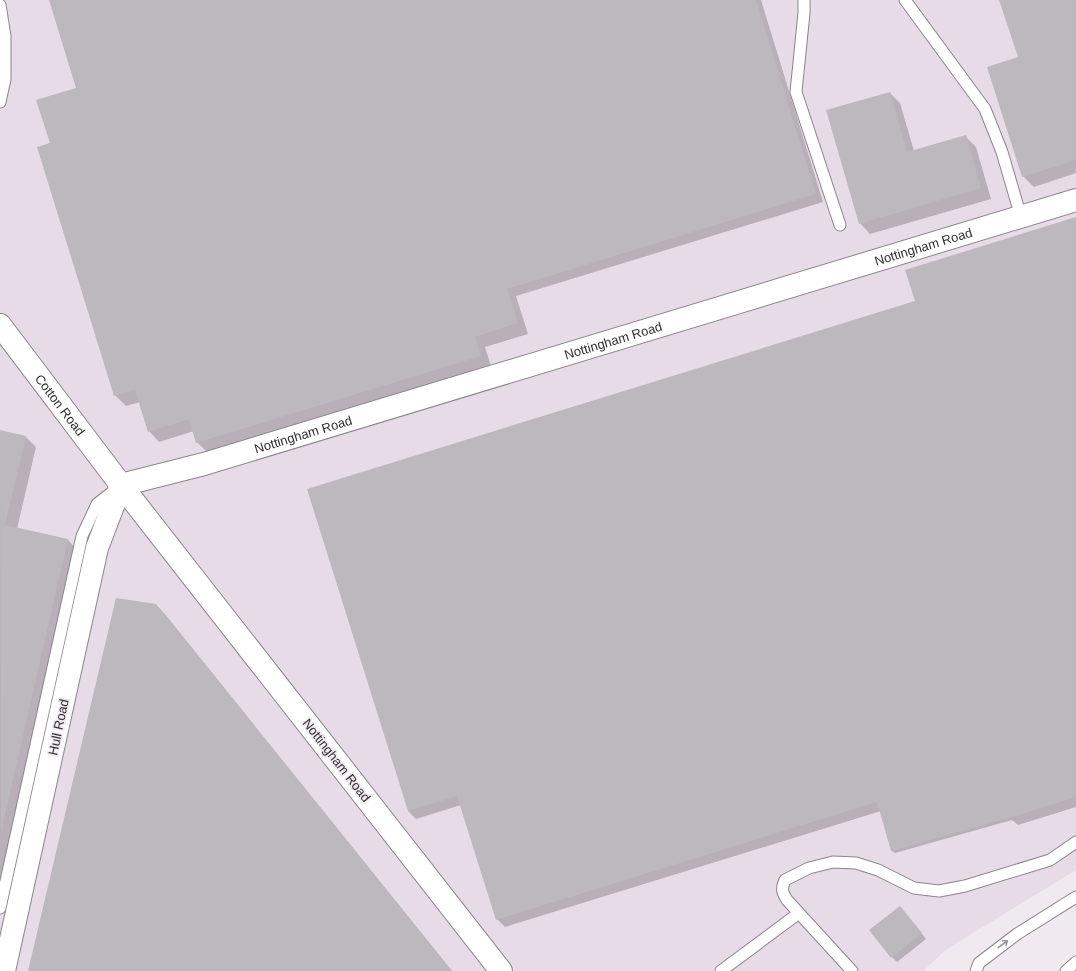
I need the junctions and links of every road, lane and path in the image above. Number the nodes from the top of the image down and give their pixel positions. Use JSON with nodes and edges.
{"nodes":[{"id":1,"x":804,"y":0,"type":"edge"},
{"id":2,"x":905,"y":0,"type":"edge"},
{"id":3,"x":0,"y":5,"type":"edge"},
{"id":4,"x":0,"y":102,"type":"edge"},
{"id":5,"x":1076,"y":200,"type":"edge"},
{"id":6,"x":1021,"y":217,"type":"junction"},
{"id":7,"x":840,"y":225,"type":"dead end"},
{"id":8,"x":0,"y":325,"type":"edge"},
{"id":9,"x":121,"y":485,"type":"junction"},
{"id":10,"x":1076,"y":842,"type":"edge"},
{"id":11,"x":1076,"y":897,"type":"edge"},
{"id":12,"x":0,"y":908,"type":"edge"},
{"id":13,"x":799,"y":913,"type":"junction"},
{"id":14,"x":1076,"y":962,"type":"edge"},
{"id":15,"x":4,"y":971,"type":"edge"},
{"id":16,"x":501,"y":971,"type":"edge"},
{"id":17,"x":721,"y":971,"type":"edge"},
{"id":18,"x":852,"y":971,"type":"edge"},
{"id":19,"x":976,"y":971,"type":"edge"},
{"id":20,"x":1066,"y":971,"type":"edge"}],
"edges":[{"from":1,"to":7,"type":"lane"},
{"from":2,"to":6,"type":"lane"},
{"from":3,"to":4,"type":"lane"},
{"from":5,"to":6,"type":"street","name":"Nottingham Road"},
{"from":6,"to":9,"type":"street","name":"Nottingham Road"},
{"from":8,"to":9,"type":"street","name":"Cotton Road"},
{"from":9,"to":12,"type":"lane"},
{"from":9,"to":15,"type":"street","name":"Hull Road"},
{"from":9,"to":16,"type":"street","name":"Nottingham Road"},
{"from":10,"to":13,"type":"lane"},
{"from":19,"to":11,"type":"lane","one_way":true},
{"from":13,"to":17,"type":"lane"},
{"from":13,"to":18,"type":"lane"},
{"from":14,"to":20,"type":"lane"}]}
